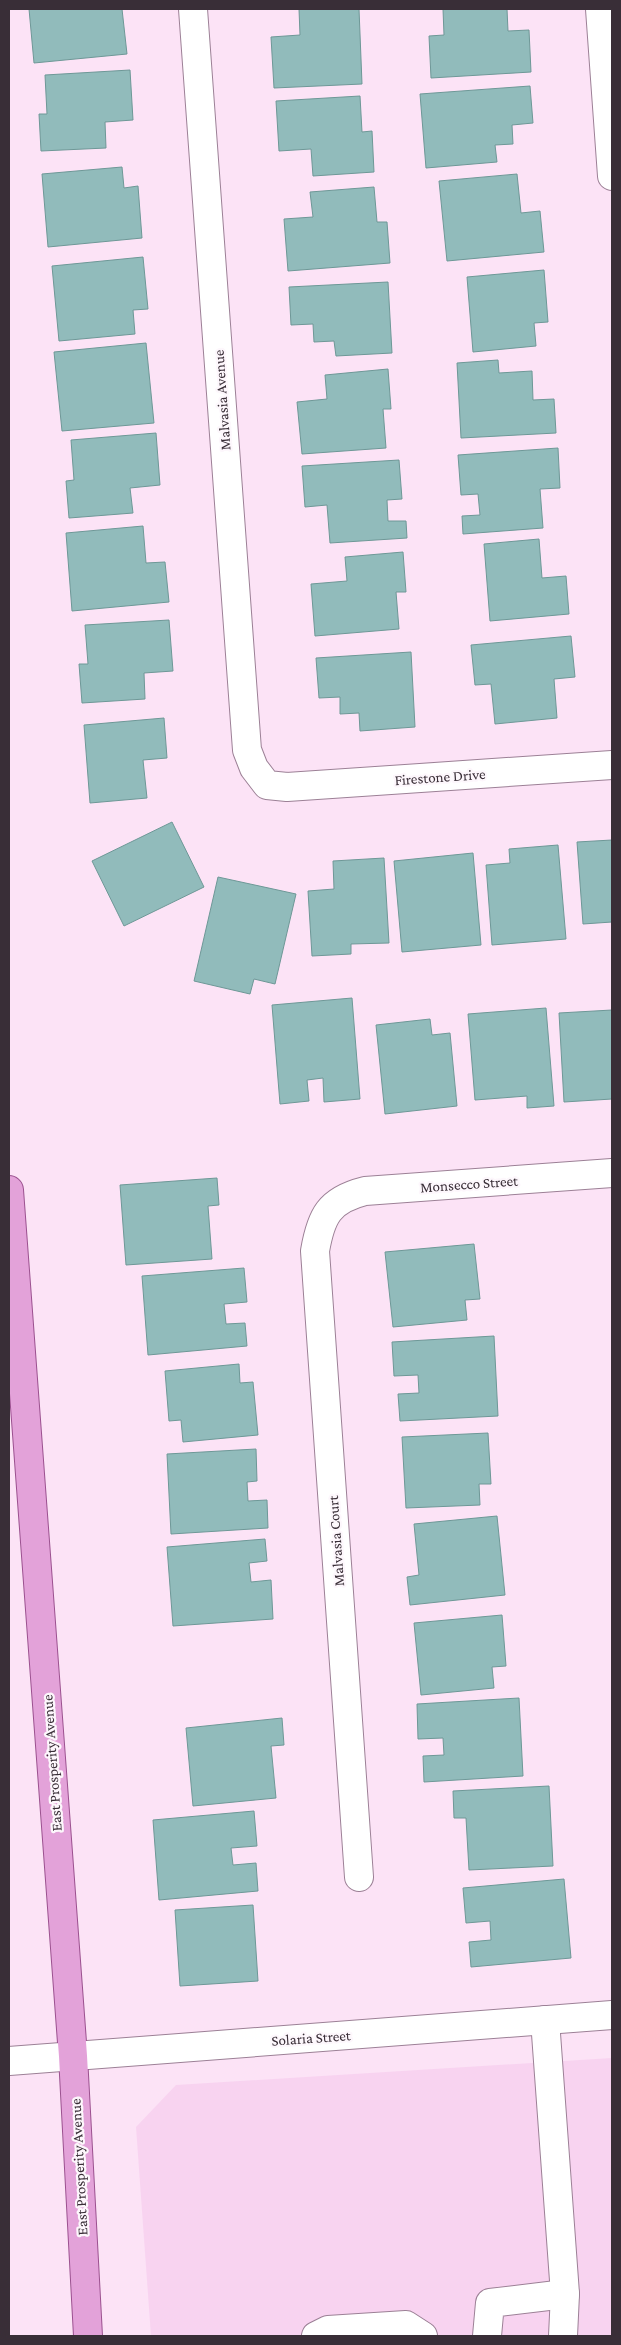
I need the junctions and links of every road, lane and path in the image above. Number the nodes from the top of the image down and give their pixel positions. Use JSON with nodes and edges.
{"nodes":[{"id":1,"x":193,"y":9,"type":"edge"},
{"id":2,"x":600,"y":9,"type":"edge"},
{"id":3,"x":612,"y":176,"type":"edge"},
{"id":4,"x":612,"y":765,"type":"edge"},
{"id":5,"x":268,"y":785,"type":"joint"},
{"id":6,"x":612,"y":1173,"type":"edge"},
{"id":7,"x":9,"y":1190,"type":"edge"},
{"id":8,"x":331,"y":1207,"type":"joint"},
{"id":9,"x":359,"y":1877,"type":"dead end"},
{"id":10,"x":612,"y":2015,"type":"edge"},
{"id":11,"x":545,"y":2020,"type":"junction"},
{"id":12,"x":73,"y":2056,"type":"junction"},
{"id":13,"x":9,"y":2061,"type":"edge"},
{"id":14,"x":565,"y":2294,"type":"junction"},
{"id":15,"x":88,"y":2336,"type":"edge"},
{"id":16,"x":316,"y":2336,"type":"edge"},
{"id":17,"x":423,"y":2336,"type":"edge"},
{"id":18,"x":487,"y":2336,"type":"edge"},
{"id":19,"x":563,"y":2336,"type":"edge"}],
"edges":[{"from":1,"to":5,"type":"street","name":"Malvasia Avenue"},
{"from":2,"to":3,"type":"street"},
{"from":4,"to":5,"type":"street","name":"Firestone Drive"},
{"from":6,"to":8,"type":"street","name":"Monsecco Street"},
{"from":7,"to":12,"type":"main road","name":"East Prosperity Avenue"},
{"from":8,"to":9,"type":"street","name":"Malvasia Court"},
{"from":10,"to":11,"type":"street","name":"Solaria Street"},
{"from":11,"to":12,"type":"street","name":"Solaria Street"},
{"from":11,"to":14,"type":"street"},
{"from":12,"to":13,"type":"street","name":"Solaria Street"},
{"from":12,"to":15,"type":"main road","name":"East Prosperity Avenue"},
{"from":14,"to":18,"type":"street"},
{"from":14,"to":19,"type":"street"},
{"from":16,"to":17,"type":"street"}]}
